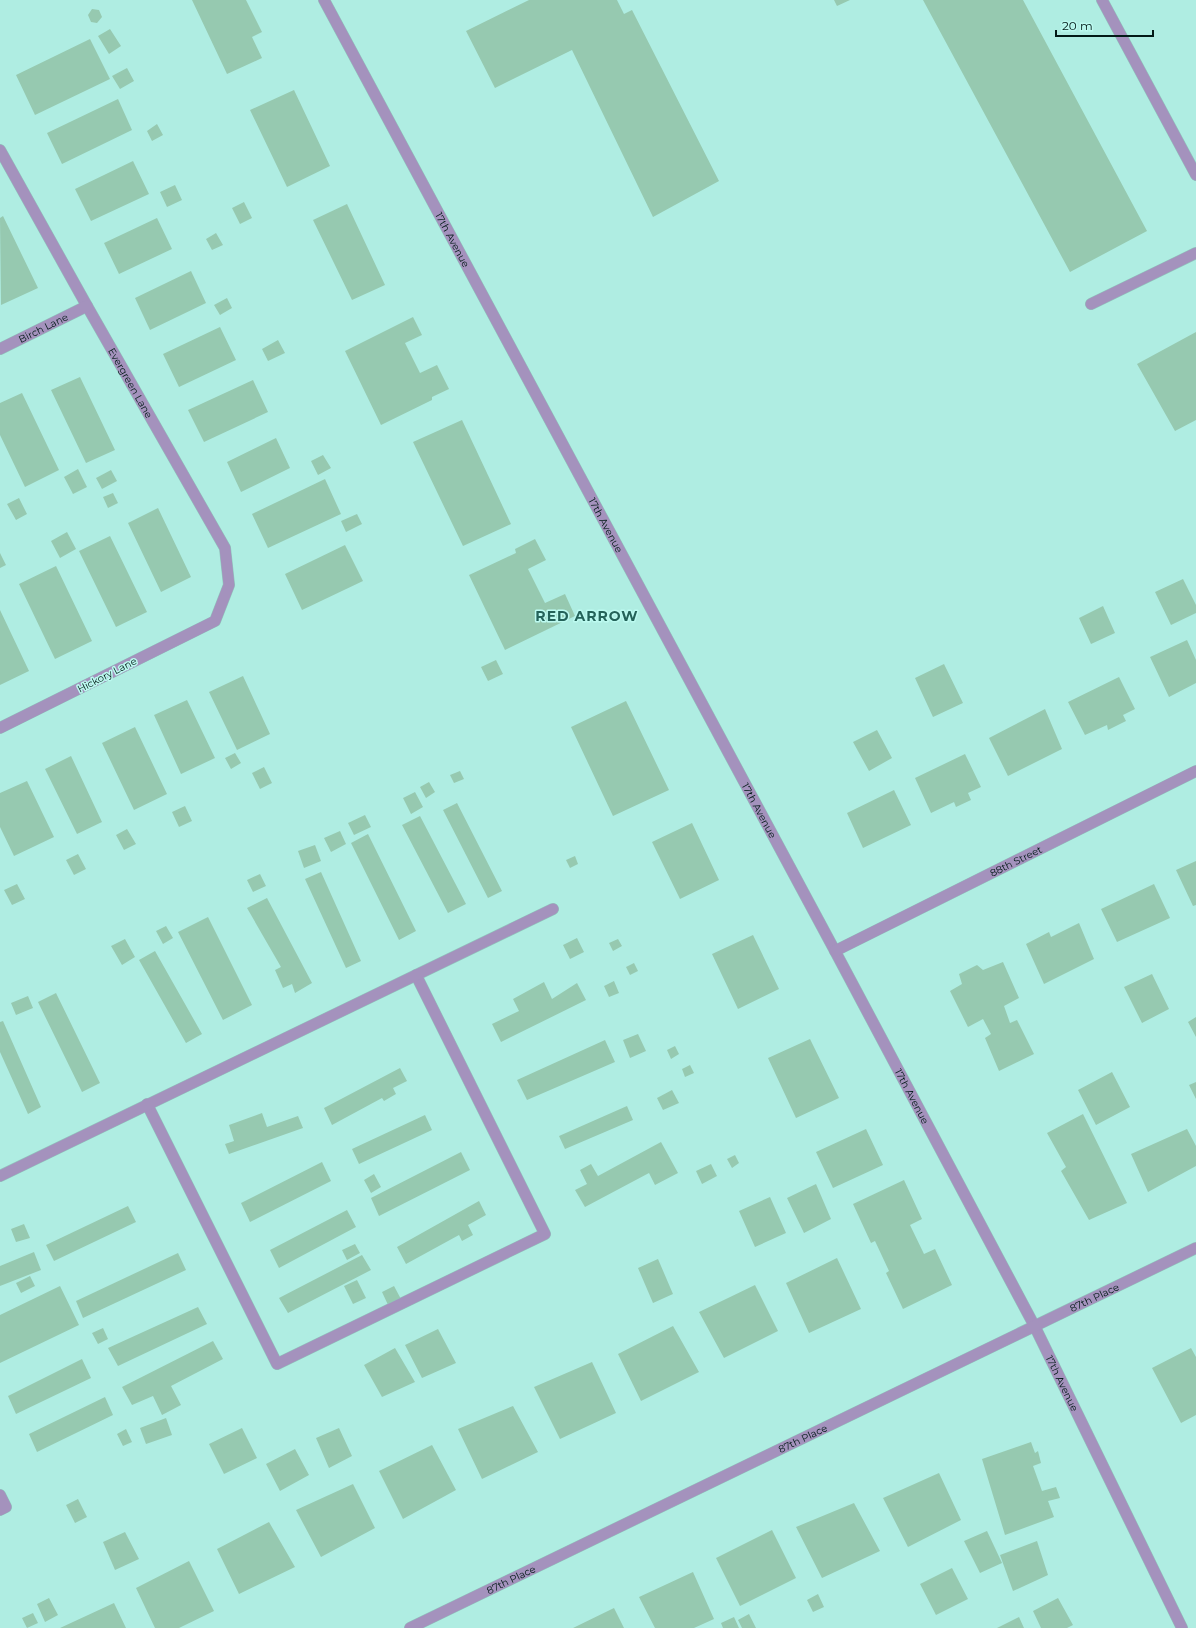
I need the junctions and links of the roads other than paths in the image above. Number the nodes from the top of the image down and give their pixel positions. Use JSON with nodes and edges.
{"nodes":[{"id":1,"x":324,"y":0,"type":"edge"},
{"id":2,"x":1102,"y":0,"type":"edge"},
{"id":3,"x":0,"y":150,"type":"edge"},
{"id":4,"x":1196,"y":176,"type":"edge"},
{"id":5,"x":1196,"y":253,"type":"edge"},
{"id":6,"x":1091,"y":304,"type":"dead end"},
{"id":7,"x":86,"y":306,"type":"junction"},
{"id":8,"x":0,"y":349,"type":"edge"},
{"id":9,"x":215,"y":621,"type":"joint"},
{"id":10,"x":0,"y":728,"type":"edge"},
{"id":11,"x":1196,"y":771,"type":"edge"},
{"id":12,"x":553,"y":909,"type":"dead end"},
{"id":13,"x":835,"y":950,"type":"junction"},
{"id":14,"x":416,"y":975,"type":"junction"},
{"id":15,"x":147,"y":1104,"type":"junction"},
{"id":16,"x":0,"y":1176,"type":"edge"},
{"id":17,"x":1196,"y":1248,"type":"edge"},
{"id":18,"x":1035,"y":1327,"type":"junction"},
{"id":19,"x":0,"y":1495,"type":"edge"},
{"id":20,"x":0,"y":1510,"type":"edge"},
{"id":21,"x":410,"y":1628,"type":"edge"},
{"id":22,"x":1182,"y":1628,"type":"edge"}],
"edges":[{"from":1,"to":13,"type":"street","name":"17th Avenue"},
{"from":2,"to":4,"type":"street"},
{"from":3,"to":7,"type":"street","name":"Evergreen Lane"},
{"from":5,"to":6,"type":"street"},
{"from":7,"to":8,"type":"street","name":"Birch Lane"},
{"from":7,"to":9,"type":"street","name":"Evergreen Lane"},
{"from":9,"to":10,"type":"street","name":"Hickory Lane"},
{"from":11,"to":13,"type":"street","name":"88th Street"},
{"from":12,"to":14,"type":"street"},
{"from":13,"to":18,"type":"street","name":"17th Avenue"},
{"from":14,"to":15,"type":"street"},
{"from":14,"to":15,"type":"street"},
{"from":15,"to":16,"type":"street"},
{"from":17,"to":18,"type":"street","name":"87th Place"},
{"from":18,"to":21,"type":"street","name":"87th Place"},
{"from":18,"to":22,"type":"street","name":"17th Avenue"},
{"from":19,"to":20,"type":"street"}]}
